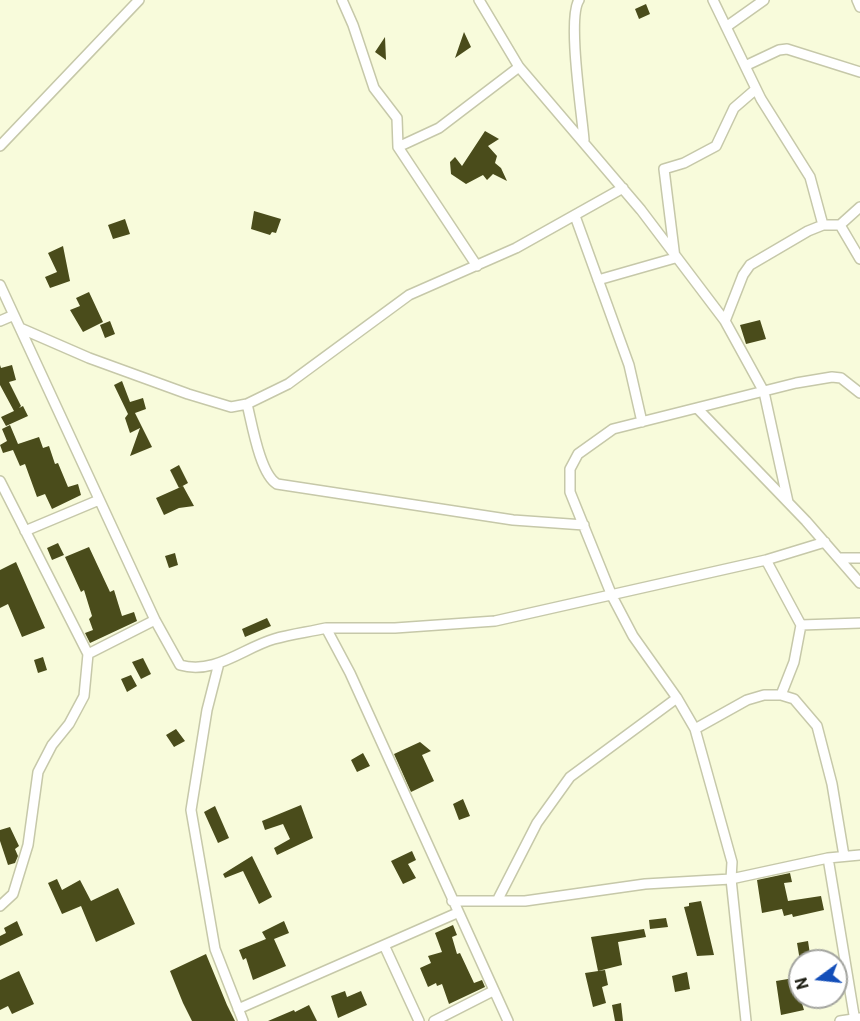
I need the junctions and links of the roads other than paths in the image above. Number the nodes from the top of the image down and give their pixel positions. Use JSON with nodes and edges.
{"nodes":[{"id":1,"x":139,"y":0,"type":"edge"},
{"id":2,"x":342,"y":0,"type":"edge"},
{"id":3,"x":478,"y":0,"type":"edge"},
{"id":4,"x":579,"y":0,"type":"edge"},
{"id":5,"x":713,"y":0,"type":"edge"},
{"id":6,"x":764,"y":0,"type":"edge"},
{"id":7,"x":857,"y":0,"type":"edge"},
{"id":8,"x":860,"y":7,"type":"edge"},
{"id":9,"x":726,"y":27,"type":"junction"},
{"id":10,"x":745,"y":66,"type":"junction"},
{"id":11,"x":519,"y":67,"type":"junction"},
{"id":12,"x":860,"y":72,"type":"edge"},
{"id":13,"x":756,"y":89,"type":"junction"},
{"id":14,"x":584,"y":141,"type":"junction"},
{"id":15,"x":0,"y":146,"type":"edge"},
{"id":16,"x":398,"y":147,"type":"junction"},
{"id":17,"x":623,"y":188,"type":"junction"},
{"id":18,"x":860,"y":207,"type":"edge"},
{"id":19,"x":575,"y":216,"type":"junction"},
{"id":20,"x":823,"y":225,"type":"junction"},
{"id":21,"x":840,"y":225,"type":"junction"},
{"id":22,"x":675,"y":258,"type":"junction"},
{"id":23,"x":860,"y":259,"type":"edge"},
{"id":24,"x":477,"y":266,"type":"junction"},
{"id":25,"x":598,"y":280,"type":"junction"},
{"id":26,"x":0,"y":285,"type":"edge"},
{"id":27,"x":14,"y":315,"type":"junction"},
{"id":28,"x":0,"y":321,"type":"edge"},
{"id":29,"x":725,"y":321,"type":"junction"},
{"id":30,"x":20,"y":328,"type":"junction"},
{"id":31,"x":764,"y":392,"type":"junction"},
{"id":32,"x":860,"y":393,"type":"edge"},
{"id":33,"x":247,"y":404,"type":"junction"},
{"id":34,"x":697,"y":408,"type":"junction"},
{"id":35,"x":642,"y":422,"type":"junction"},
{"id":36,"x":0,"y":481,"type":"edge"},
{"id":37,"x":99,"y":500,"type":"junction"},
{"id":38,"x":788,"y":502,"type":"junction"},
{"id":39,"x":584,"y":525,"type":"junction"},
{"id":40,"x":24,"y":531,"type":"junction"},
{"id":41,"x":825,"y":542,"type":"junction"},
{"id":42,"x":840,"y":558,"type":"junction"},
{"id":43,"x":860,"y":558,"type":"edge"},
{"id":44,"x":766,"y":560,"type":"junction"},
{"id":45,"x":860,"y":583,"type":"edge"},
{"id":46,"x":612,"y":596,"type":"junction"},
{"id":47,"x":155,"y":620,"type":"junction"},
{"id":48,"x":860,"y":623,"type":"edge"},
{"id":49,"x":801,"y":625,"type":"junction"},
{"id":50,"x":326,"y":628,"type":"junction"},
{"id":51,"x":88,"y":654,"type":"junction"},
{"id":52,"x":219,"y":663,"type":"junction"},
{"id":53,"x":781,"y":695,"type":"junction"},
{"id":54,"x":678,"y":698,"type":"junction"},
{"id":55,"x":695,"y":729,"type":"junction"},
{"id":56,"x":860,"y":855,"type":"edge"},
{"id":57,"x":844,"y":856,"type":"junction"},
{"id":58,"x":828,"y":858,"type":"junction"},
{"id":59,"x":731,"y":879,"type":"junction"},
{"id":60,"x":452,"y":901,"type":"junction"},
{"id":61,"x":497,"y":901,"type":"junction"},
{"id":62,"x":0,"y":906,"type":"edge"},
{"id":63,"x":457,"y":912,"type":"junction"},
{"id":64,"x":384,"y":945,"type":"junction"},
{"id":65,"x":494,"y":991,"type":"junction"},
{"id":66,"x":238,"y":1009,"type":"junction"},
{"id":67,"x":856,"y":1019,"type":"edge"},
{"id":68,"x":243,"y":1021,"type":"edge"},
{"id":69,"x":419,"y":1021,"type":"edge"},
{"id":70,"x":434,"y":1021,"type":"edge"},
{"id":71,"x":508,"y":1021,"type":"edge"},
{"id":72,"x":746,"y":1021,"type":"edge"},
{"id":73,"x":840,"y":1021,"type":"edge"}],
"edges":[{"from":1,"to":15,"type":"street"},
{"from":2,"to":16,"type":"street"},
{"from":3,"to":11,"type":"street"},
{"from":4,"to":14,"type":"street"},
{"from":5,"to":9,"type":"street"},
{"from":6,"to":9,"type":"street"},
{"from":7,"to":8,"type":"street"},
{"from":9,"to":10,"type":"street"},
{"from":10,"to":12,"type":"street"},
{"from":10,"to":13,"type":"street"},
{"from":11,"to":14,"type":"street"},
{"from":11,"to":16,"type":"street"},
{"from":13,"to":20,"type":"street"},
{"from":13,"to":22,"type":"street"},
{"from":14,"to":17,"type":"street"},
{"from":16,"to":24,"type":"street"},
{"from":17,"to":19,"type":"street"},
{"from":17,"to":22,"type":"street"},
{"from":18,"to":21,"type":"street"},
{"from":19,"to":24,"type":"street"},
{"from":19,"to":25,"type":"street"},
{"from":20,"to":21,"type":"street"},
{"from":20,"to":29,"type":"street"},
{"from":21,"to":23,"type":"street"},
{"from":22,"to":25,"type":"street"},
{"from":22,"to":29,"type":"street"},
{"from":24,"to":33,"type":"street"},
{"from":25,"to":35,"type":"street"},
{"from":26,"to":27,"type":"street"},
{"from":27,"to":28,"type":"street"},
{"from":27,"to":30,"type":"street"},
{"from":29,"to":31,"type":"street"},
{"from":30,"to":33,"type":"street"},
{"from":30,"to":37,"type":"street"},
{"from":31,"to":32,"type":"street"},
{"from":31,"to":34,"type":"street"},
{"from":31,"to":38,"type":"street"},
{"from":33,"to":39,"type":"street"},
{"from":34,"to":35,"type":"street"},
{"from":34,"to":38,"type":"street"},
{"from":35,"to":39,"type":"street"},
{"from":36,"to":40,"type":"street"},
{"from":37,"to":40,"type":"street"},
{"from":37,"to":47,"type":"street"},
{"from":38,"to":41,"type":"street"},
{"from":39,"to":46,"type":"street"},
{"from":40,"to":51,"type":"street"},
{"from":41,"to":42,"type":"street"},
{"from":41,"to":44,"type":"street"},
{"from":42,"to":43,"type":"street"},
{"from":42,"to":45,"type":"street"},
{"from":44,"to":46,"type":"street"},
{"from":44,"to":49,"type":"street"},
{"from":46,"to":50,"type":"street"},
{"from":46,"to":54,"type":"street"},
{"from":47,"to":51,"type":"street"},
{"from":47,"to":52,"type":"street"},
{"from":48,"to":49,"type":"street"},
{"from":49,"to":53,"type":"street"},
{"from":50,"to":52,"type":"street"},
{"from":50,"to":60,"type":"street"},
{"from":51,"to":62,"type":"street"},
{"from":52,"to":66,"type":"street"},
{"from":53,"to":55,"type":"street"},
{"from":53,"to":57,"type":"street"},
{"from":54,"to":55,"type":"street"},
{"from":54,"to":61,"type":"street"},
{"from":55,"to":59,"type":"street"},
{"from":56,"to":57,"type":"street"},
{"from":57,"to":58,"type":"street"},
{"from":58,"to":59,"type":"street"},
{"from":58,"to":67,"type":"street"},
{"from":59,"to":61,"type":"street"},
{"from":59,"to":72,"type":"street"},
{"from":60,"to":61,"type":"street"},
{"from":60,"to":63,"type":"street"},
{"from":63,"to":64,"type":"street"},
{"from":63,"to":65,"type":"street"},
{"from":64,"to":66,"type":"street"},
{"from":64,"to":69,"type":"street"},
{"from":65,"to":70,"type":"street"},
{"from":65,"to":71,"type":"street"},
{"from":66,"to":68,"type":"street"},
{"from":67,"to":73,"type":"street"}]}
